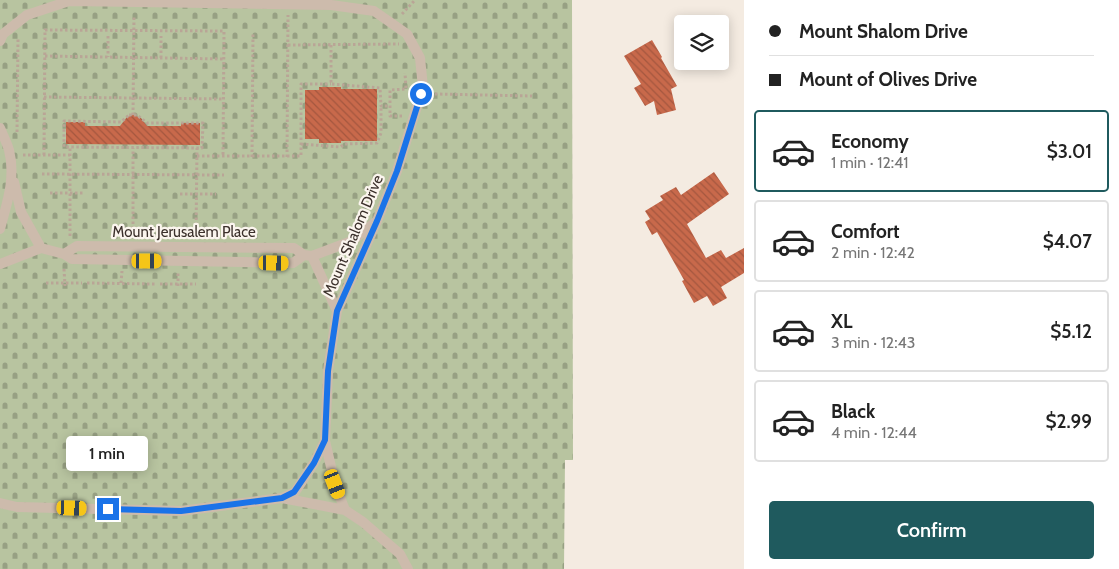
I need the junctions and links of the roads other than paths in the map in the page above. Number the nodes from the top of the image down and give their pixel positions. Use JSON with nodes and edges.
{"nodes":[{"id":1,"x":70,"y":0,"type":"edge"},
{"id":2,"x":330,"y":2,"type":"edge"},
{"id":3,"x":0,"y":41,"type":"edge"},
{"id":4,"x":1,"y":130,"type":"edge"},
{"id":5,"x":12,"y":176,"type":"junction"},
{"id":6,"x":377,"y":221,"type":"junction"},
{"id":7,"x":0,"y":229,"type":"edge"},
{"id":8,"x":41,"y":248,"type":"junction"},
{"id":9,"x":67,"y":252,"type":"junction"},
{"id":10,"x":308,"y":256,"type":"junction"},
{"id":11,"x":0,"y":264,"type":"edge"},
{"id":12,"x":337,"y":311,"type":"junction"},
{"id":13,"x":325,"y":440,"type":"junction"},
{"id":14,"x":282,"y":498,"type":"junction"},
{"id":15,"x":0,"y":503,"type":"edge"},
{"id":16,"x":345,"y":510,"type":"junction"},
{"id":17,"x":408,"y":569,"type":"edge"}],
"edges":[{"from":1,"to":2,"type":"lane","name":"Mount Shalom Drive"},
{"from":1,"to":3,"type":"lane","name":"Mount Shalom Drive"},
{"from":2,"to":6,"type":"lane","name":"Mount Shalom Drive"},
{"from":4,"to":5,"type":"lane"},
{"from":5,"to":7,"type":"lane"},
{"from":5,"to":8,"type":"lane"},
{"from":6,"to":10,"type":"lane","name":"Mount Jerusalem Place"},
{"from":6,"to":12,"type":"lane","name":"Mount Shalom Drive"},
{"from":8,"to":9,"type":"lane","name":"Mount Jerusalem Place"},
{"from":8,"to":11,"type":"lane"},
{"from":9,"to":10,"type":"lane","name":"Mount Jerusalem Place"},
{"from":9,"to":10,"type":"lane","name":"Mount Jerusalem Place"},
{"from":10,"to":12,"type":"lane"},
{"from":12,"to":13,"type":"lane","name":"Mount Shalom Drive"},
{"from":13,"to":14,"type":"lane"},
{"from":13,"to":16,"type":"lane","name":"Mount Shalom Drive"},
{"from":14,"to":15,"type":"lane"},
{"from":14,"to":16,"type":"lane"},
{"from":16,"to":17,"type":"lane"}]}
